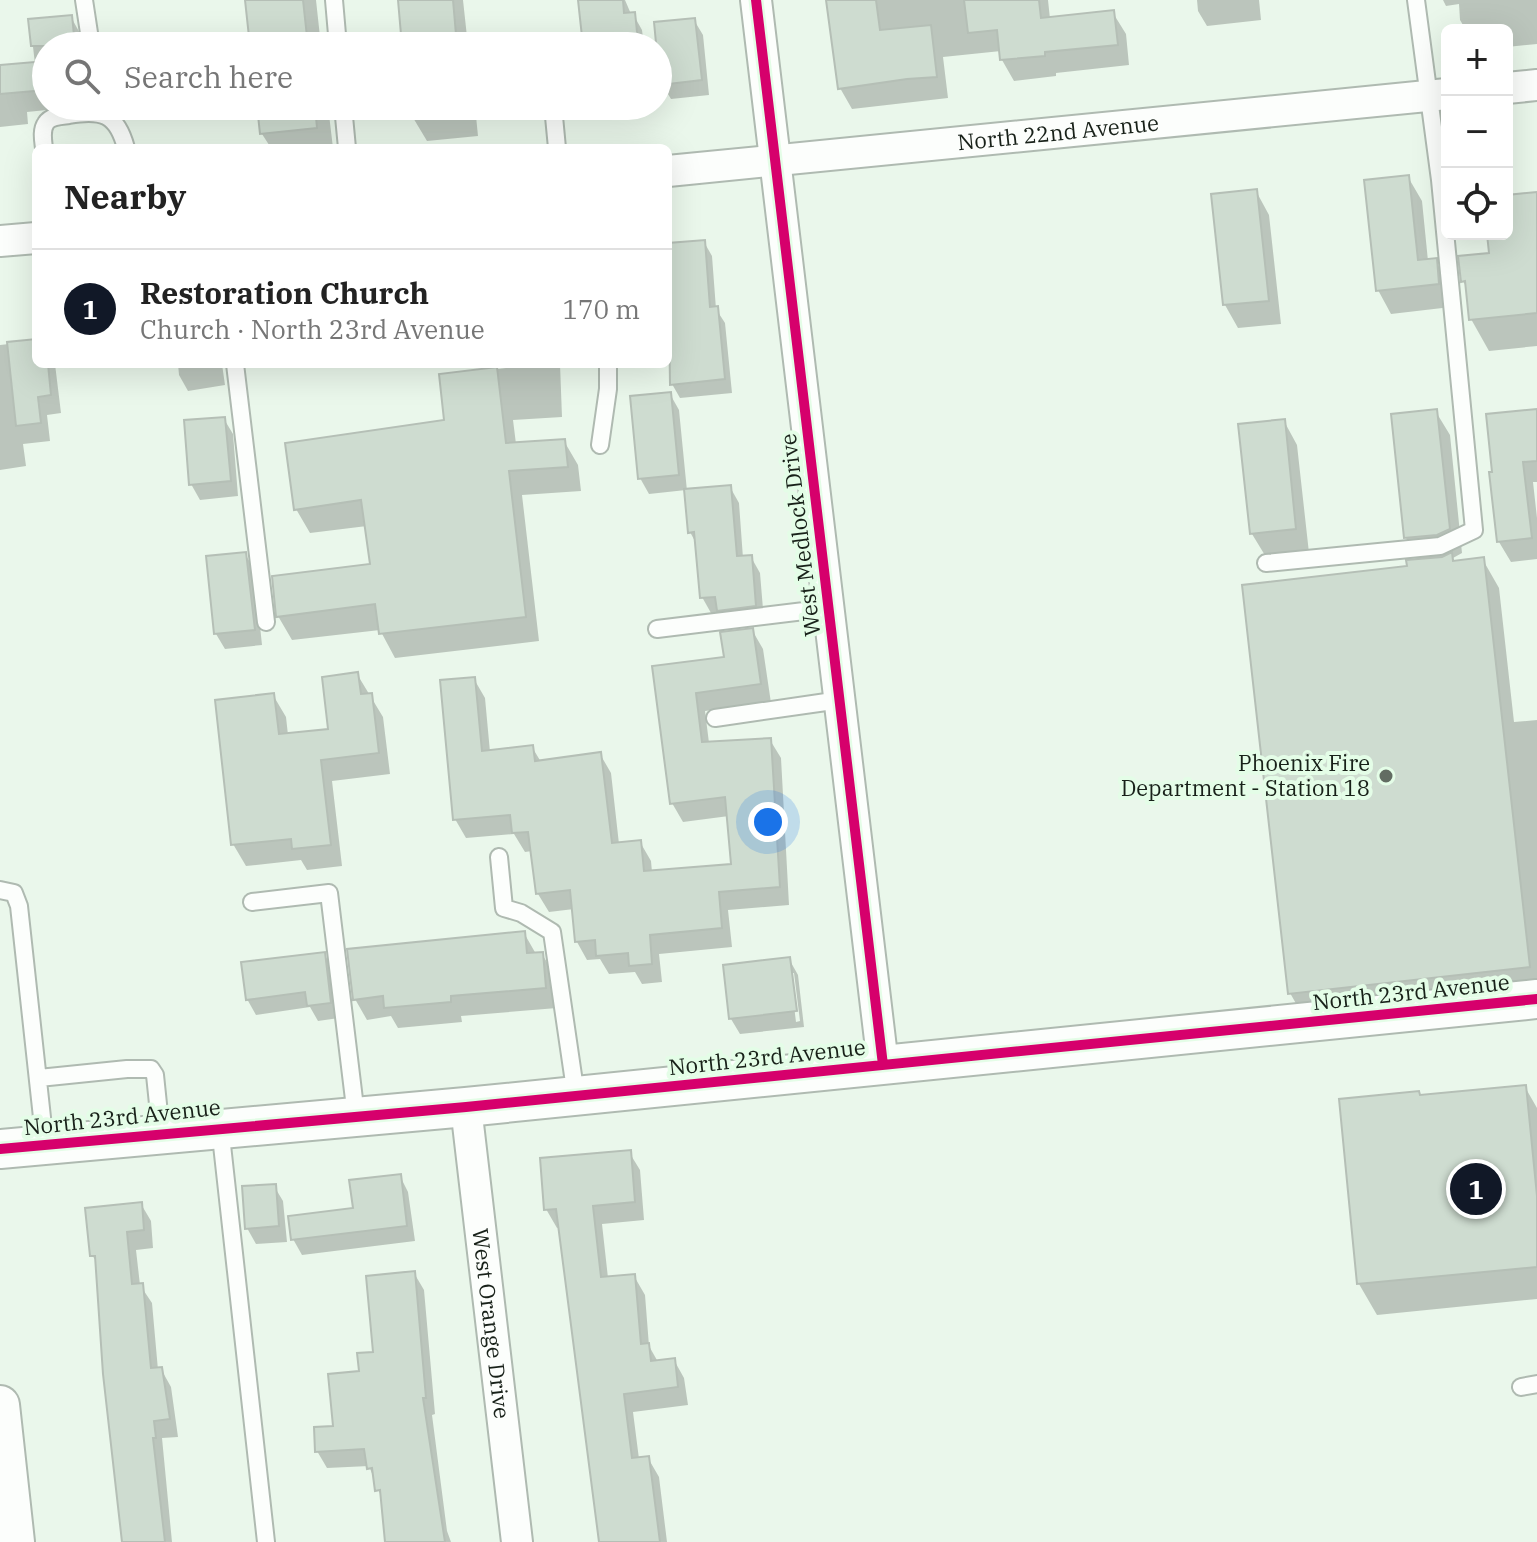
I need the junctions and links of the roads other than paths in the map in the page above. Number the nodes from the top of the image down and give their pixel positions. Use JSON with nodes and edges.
{"nodes":[{"id":1,"x":84,"y":0,"type":"edge"},
{"id":2,"x":334,"y":0,"type":"edge"},
{"id":3,"x":756,"y":0,"type":"edge"},
{"id":4,"x":1416,"y":0,"type":"edge"},
{"id":5,"x":89,"y":32,"type":"edge"},
{"id":6,"x":337,"y":32,"type":"edge"},
{"id":7,"x":1537,"y":85,"type":"edge"},
{"id":8,"x":1513,"y":87,"type":"edge"},
{"id":9,"x":1437,"y":95,"type":"edge"},
{"id":10,"x":50,"y":120,"type":"edge"},
{"id":11,"x":113,"y":120,"type":"edge"},
{"id":12,"x":344,"y":120,"type":"edge"},
{"id":13,"x":554,"y":120,"type":"edge"},
{"id":14,"x":44,"y":144,"type":"edge"},
{"id":15,"x":124,"y":144,"type":"edge"},
{"id":16,"x":347,"y":144,"type":"edge"},
{"id":17,"x":557,"y":144,"type":"edge"},
{"id":18,"x":775,"y":160,"type":"junction"},
{"id":19,"x":672,"y":171,"type":"edge"},
{"id":20,"x":32,"y":238,"type":"edge"},
{"id":21,"x":0,"y":241,"type":"edge"},
{"id":22,"x":235,"y":368,"type":"edge"},
{"id":23,"x":608,"y":368,"type":"edge"},
{"id":24,"x":600,"y":445,"type":"dead end"},
{"id":25,"x":1266,"y":563,"type":"dead end"},
{"id":26,"x":829,"y":608,"type":"junction"},
{"id":27,"x":266,"y":622,"type":"dead end"},
{"id":28,"x":657,"y":629,"type":"dead end"},
{"id":29,"x":840,"y":700,"type":"junction"},
{"id":30,"x":715,"y":718,"type":"dead end"},
{"id":31,"x":499,"y":857,"type":"dead end"},
{"id":32,"x":0,"y":890,"type":"edge"},
{"id":33,"x":252,"y":902,"type":"dead end"},
{"id":34,"x":1537,"y":999,"type":"edge"},
{"id":35,"x":883,"y":1065,"type":"junction"},
{"id":36,"x":39,"y":1078,"type":"junction"},
{"id":37,"x":576,"y":1096,"type":"junction"},
{"id":38,"x":466,"y":1107,"type":"junction"},
{"id":39,"x":356,"y":1116,"type":"junction"},
{"id":40,"x":220,"y":1127,"type":"junction"},
{"id":41,"x":161,"y":1133,"type":"junction"},
{"id":42,"x":45,"y":1145,"type":"junction"},
{"id":43,"x":0,"y":1149,"type":"edge"},
{"id":44,"x":0,"y":1405,"type":"edge"},
{"id":45,"x":15,"y":1542,"type":"edge"},
{"id":46,"x":266,"y":1542,"type":"edge"},
{"id":47,"x":517,"y":1542,"type":"edge"}],
"edges":[{"from":1,"to":5,"type":"lane"},
{"from":2,"to":6,"type":"lane"},
{"from":3,"to":18,"type":"street","name":"West Medlock Drive"},
{"from":4,"to":9,"type":"lane"},
{"from":7,"to":8,"type":"street"},
{"from":9,"to":18,"type":"street","name":"North 22nd Avenue"},
{"from":9,"to":25,"type":"lane"},
{"from":10,"to":14,"type":"lane"},
{"from":11,"to":15,"type":"lane"},
{"from":12,"to":16,"type":"lane"},
{"from":13,"to":17,"type":"lane"},
{"from":18,"to":19,"type":"street","name":"North 22nd Avenue"},
{"from":18,"to":26,"type":"street","name":"West Medlock Drive"},
{"from":20,"to":21,"type":"street"},
{"from":22,"to":27,"type":"lane"},
{"from":23,"to":24,"type":"lane"},
{"from":26,"to":28,"type":"lane"},
{"from":26,"to":29,"type":"street","name":"West Medlock Drive"},
{"from":29,"to":30,"type":"lane"},
{"from":29,"to":35,"type":"street","name":"West Medlock Drive"},
{"from":31,"to":37,"type":"lane"},
{"from":32,"to":36,"type":"lane"},
{"from":33,"to":39,"type":"lane"},
{"from":34,"to":35,"type":"street","name":"North 23rd Avenue"},
{"from":35,"to":37,"type":"street","name":"North 23rd Avenue"},
{"from":36,"to":41,"type":"lane"},
{"from":36,"to":42,"type":"lane"},
{"from":37,"to":38,"type":"street","name":"North 23rd Avenue"},
{"from":38,"to":39,"type":"street","name":"North 23rd Avenue"},
{"from":38,"to":47,"type":"street","name":"West Orange Drive"},
{"from":39,"to":40,"type":"street","name":"North 23rd Avenue"},
{"from":40,"to":41,"type":"street","name":"North 23rd Avenue"},
{"from":40,"to":46,"type":"lane"},
{"from":41,"to":42,"type":"street","name":"North 23rd Avenue"},
{"from":42,"to":43,"type":"street","name":"North 23rd Avenue"},
{"from":44,"to":45,"type":"street"}]}
